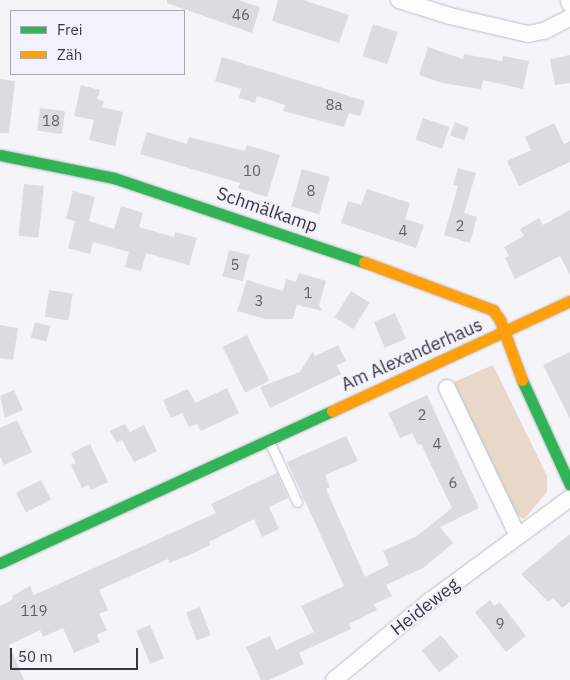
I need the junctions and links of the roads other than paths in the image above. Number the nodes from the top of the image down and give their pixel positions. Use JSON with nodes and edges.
{"nodes":[{"id":1,"x":399,"y":0,"type":"edge"},
{"id":2,"x":569,"y":0,"type":"edge"},
{"id":3,"x":570,"y":4,"type":"edge"},
{"id":4,"x":570,"y":18,"type":"edge"},
{"id":5,"x":0,"y":155,"type":"edge"},
{"id":6,"x":570,"y":300,"type":"edge"},
{"id":7,"x":504,"y":332,"type":"junction"},
{"id":8,"x":447,"y":388,"type":"dead end"},
{"id":9,"x":268,"y":440,"type":"junction"},
{"id":10,"x":570,"y":485,"type":"edge"},
{"id":11,"x":570,"y":498,"type":"edge"},
{"id":12,"x":297,"y":502,"type":"dead end"},
{"id":13,"x":518,"y":536,"type":"junction"},
{"id":14,"x":0,"y":563,"type":"edge"},
{"id":15,"x":334,"y":680,"type":"edge"}],
"edges":[{"from":1,"to":4,"type":"street"},
{"from":2,"to":3,"type":"street"},
{"from":5,"to":7,"type":"street","name":"Schmälkamp"},
{"from":6,"to":7,"type":"street","name":"Am Alexanderhaus"},
{"from":7,"to":9,"type":"street","name":"Am Alexanderhaus"},
{"from":7,"to":10,"type":"street"},
{"from":8,"to":13,"type":"street"},
{"from":9,"to":12,"type":"lane"},
{"from":9,"to":14,"type":"street","name":"Am Alexanderhaus"},
{"from":11,"to":13,"type":"street","name":"Heideweg"},
{"from":13,"to":15,"type":"street","name":"Heideweg"}]}
